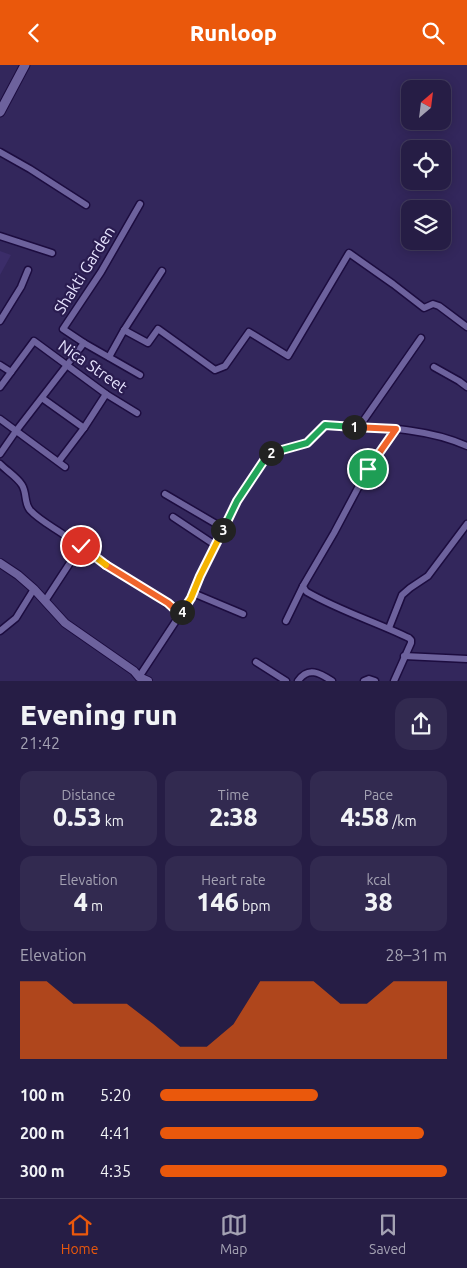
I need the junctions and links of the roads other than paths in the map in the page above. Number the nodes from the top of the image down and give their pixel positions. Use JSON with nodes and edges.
{"nodes":[{"id":1,"x":25,"y":65,"type":"edge"},
{"id":2,"x":0,"y":113,"type":"edge"},
{"id":3,"x":0,"y":152,"type":"edge"},
{"id":4,"x":140,"y":204,"type":"dead end"},
{"id":5,"x":86,"y":205,"type":"dead end"},
{"id":6,"x":0,"y":236,"type":"edge"},
{"id":7,"x":52,"y":253,"type":"dead end"},
{"id":8,"x":28,"y":270,"type":"dead end"},
{"id":9,"x":162,"y":271,"type":"dead end"},
{"id":10,"x":0,"y":321,"type":"edge"},
{"id":11,"x":467,"y":327,"type":"edge"},
{"id":12,"x":124,"y":330,"type":"junction"},
{"id":13,"x":421,"y":338,"type":"dead end"},
{"id":14,"x":84,"y":343,"type":"junction"},
{"id":15,"x":109,"y":357,"type":"junction"},
{"id":16,"x":0,"y":365,"type":"edge"},
{"id":17,"x":68,"y":365,"type":"junction"},
{"id":18,"x":434,"y":367,"type":"dead end"},
{"id":19,"x":11,"y":372,"type":"junction"},
{"id":20,"x":140,"y":375,"type":"dead end"},
{"id":21,"x":0,"y":387,"type":"edge"},
{"id":22,"x":467,"y":387,"type":"edge"},
{"id":23,"x":106,"y":394,"type":"junction"},
{"id":24,"x":42,"y":398,"type":"junction"},
{"id":25,"x":137,"y":413,"type":"dead end"},
{"id":26,"x":0,"y":419,"type":"edge"},
{"id":27,"x":359,"y":427,"type":"junction"},
{"id":28,"x":84,"y":428,"type":"junction"},
{"id":29,"x":396,"y":429,"type":"junction"},
{"id":30,"x":16,"y":431,"type":"junction"},
{"id":31,"x":467,"y":446,"type":"edge"},
{"id":32,"x":0,"y":454,"type":"edge"},
{"id":33,"x":59,"y":461,"type":"junction"},
{"id":34,"x":0,"y":464,"type":"edge"},
{"id":35,"x":65,"y":467,"type":"dead end"},
{"id":36,"x":165,"y":494,"type":"dead end"},
{"id":37,"x":173,"y":517,"type":"dead end"},
{"id":38,"x":467,"y":524,"type":"edge"},
{"id":39,"x":224,"y":528,"type":"junction"},
{"id":40,"x":215,"y":545,"type":"junction"},
{"id":41,"x":81,"y":546,"type":"junction"},
{"id":42,"x":0,"y":563,"type":"edge"},
{"id":43,"x":303,"y":586,"type":"junction"},
{"id":44,"x":34,"y":589,"type":"junction"},
{"id":45,"x":193,"y":593,"type":"junction"},
{"id":46,"x":45,"y":601,"type":"junction"},
{"id":47,"x":180,"y":614,"type":"junction"},
{"id":48,"x":243,"y":614,"type":"dead end"},
{"id":49,"x":286,"y":621,"type":"dead end"},
{"id":50,"x":389,"y":628,"type":"junction"},
{"id":51,"x":0,"y":631,"type":"edge"},
{"id":52,"x":404,"y":656,"type":"junction"},
{"id":53,"x":467,"y":659,"type":"edge"},
{"id":54,"x":256,"y":662,"type":"dead end"},
{"id":55,"x":138,"y":677,"type":"junction"},
{"id":56,"x":148,"y":681,"type":"edge"},
{"id":57,"x":286,"y":681,"type":"edge"},
{"id":58,"x":298,"y":681,"type":"edge"},
{"id":59,"x":332,"y":681,"type":"edge"},
{"id":60,"x":364,"y":681,"type":"edge"},
{"id":61,"x":376,"y":681,"type":"edge"},
{"id":62,"x":394,"y":681,"type":"edge"}],
"edges":[{"from":1,"to":2,"type":"main road"},
{"from":3,"to":5,"type":"street"},
{"from":4,"to":14,"type":"street","name":"Shakti Garden"},
{"from":6,"to":7,"type":"street"},
{"from":8,"to":10,"type":"street"},
{"from":9,"to":12,"type":"street"},
{"from":11,"to":12,"type":"street"},
{"from":12,"to":15,"type":"street"},
{"from":13,"to":27,"type":"street"},
{"from":14,"to":15,"type":"street"},
{"from":14,"to":17,"type":"street"},
{"from":15,"to":20,"type":"street"},
{"from":16,"to":19,"type":"street"},
{"from":17,"to":19,"type":"street","name":"Nica Street"},
{"from":17,"to":23,"type":"street","name":"Nica Street"},
{"from":17,"to":24,"type":"street"},
{"from":18,"to":22,"type":"street"},
{"from":19,"to":21,"type":"street"},
{"from":23,"to":25,"type":"street","name":"Nica Street"},
{"from":23,"to":28,"type":"street"},
{"from":24,"to":28,"type":"street"},
{"from":24,"to":30,"type":"street"},
{"from":26,"to":30,"type":"street"},
{"from":27,"to":29,"type":"street"},
{"from":27,"to":39,"type":"street"},
{"from":28,"to":33,"type":"street"},
{"from":29,"to":31,"type":"street"},
{"from":29,"to":43,"type":"street"},
{"from":30,"to":32,"type":"street"},
{"from":30,"to":33,"type":"street"},
{"from":33,"to":35,"type":"street"},
{"from":34,"to":41,"type":"street"},
{"from":36,"to":39,"type":"street"},
{"from":37,"to":40,"type":"street"},
{"from":38,"to":50,"type":"street"},
{"from":39,"to":40,"type":"street"},
{"from":40,"to":45,"type":"street"},
{"from":41,"to":46,"type":"street"},
{"from":41,"to":47,"type":"street"},
{"from":42,"to":44,"type":"street"},
{"from":43,"to":49,"type":"street"},
{"from":43,"to":50,"type":"street"},
{"from":44,"to":46,"type":"street"},
{"from":44,"to":51,"type":"street"},
{"from":45,"to":47,"type":"street"},
{"from":45,"to":48,"type":"street"},
{"from":46,"to":55,"type":"street"},
{"from":47,"to":55,"type":"street"},
{"from":50,"to":52,"type":"street"},
{"from":52,"to":53,"type":"street"},
{"from":52,"to":62,"type":"street"},
{"from":54,"to":57,"type":"street"},
{"from":55,"to":56,"type":"street"},
{"from":58,"to":59,"type":"street"},
{"from":60,"to":61,"type":"street"}]}
